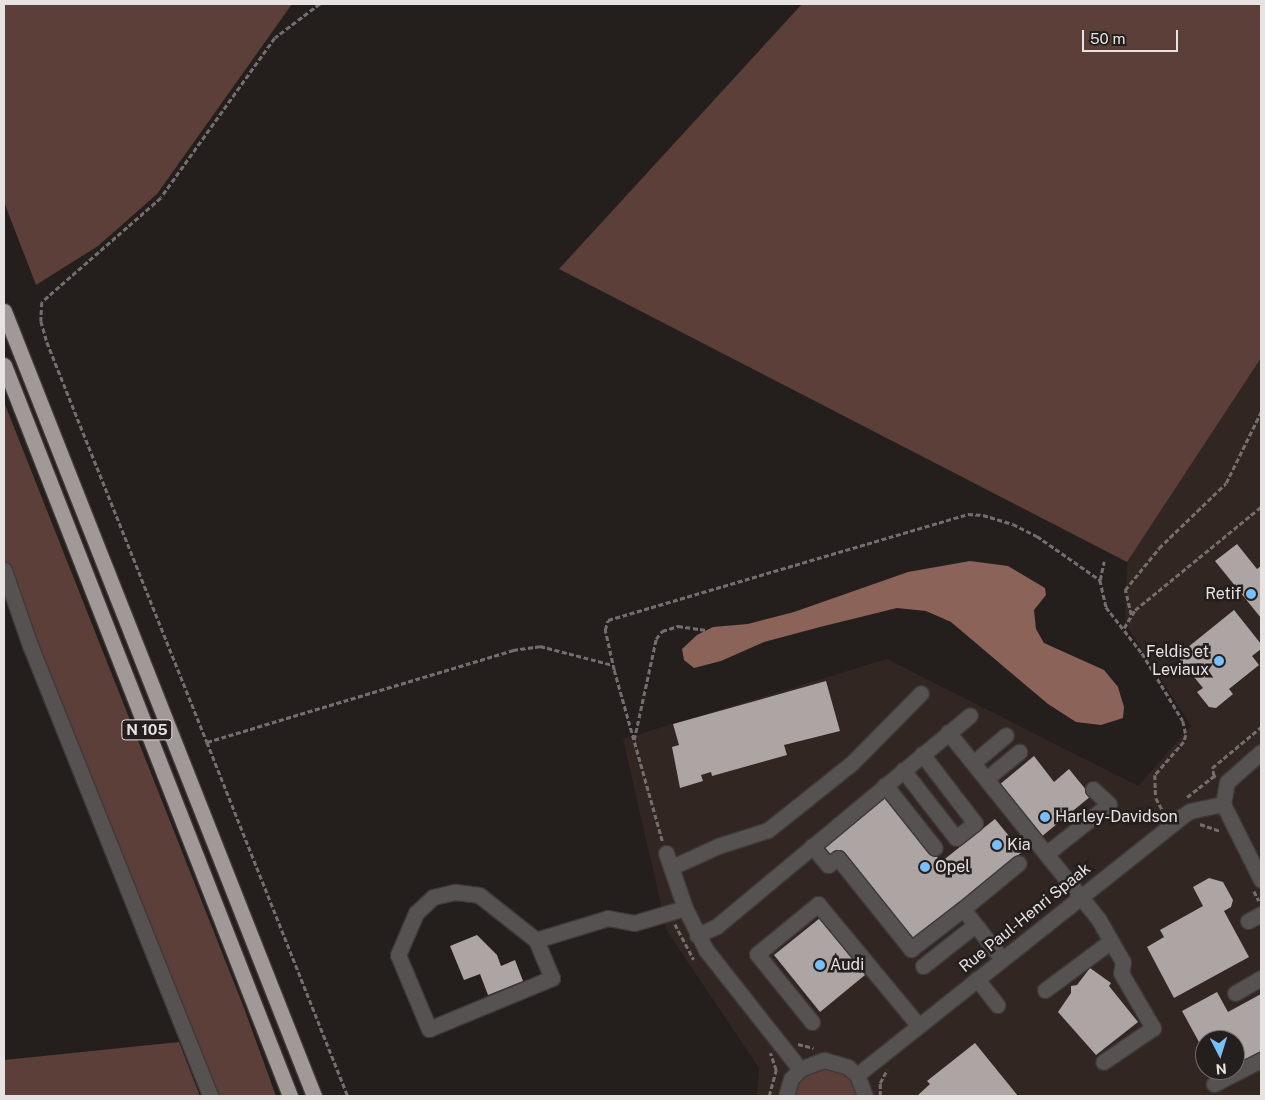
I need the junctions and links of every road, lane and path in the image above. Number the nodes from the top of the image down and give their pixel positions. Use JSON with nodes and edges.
{"nodes":[{"id":1,"x":320,"y":4,"type":"edge"},
{"id":2,"x":4,"y":311,"type":"edge"},
{"id":3,"x":4,"y":365,"type":"edge"},
{"id":4,"x":1261,"y":412,"type":"edge"},
{"id":5,"x":1261,"y":507,"type":"edge"},
{"id":6,"x":1104,"y":561,"type":"dead end"},
{"id":7,"x":4,"y":570,"type":"edge"},
{"id":8,"x":1100,"y":580,"type":"junction"},
{"id":9,"x":1131,"y":615,"type":"junction"},
{"id":10,"x":1124,"y":628,"type":"junction"},
{"id":11,"x":708,"y":630,"type":"dead end"},
{"id":12,"x":613,"y":665,"type":"junction"},
{"id":13,"x":921,"y":693,"type":"dead end"},
{"id":14,"x":970,"y":715,"type":"dead end"},
{"id":15,"x":1261,"y":727,"type":"edge"},
{"id":16,"x":948,"y":732,"type":"junction"},
{"id":17,"x":1006,"y":735,"type":"dead end"},
{"id":18,"x":634,"y":741,"type":"junction"},
{"id":19,"x":207,"y":742,"type":"junction"},
{"id":20,"x":1019,"y":752,"type":"dead end"},
{"id":21,"x":1261,"y":752,"type":"edge"},
{"id":22,"x":922,"y":754,"type":"junction"},
{"id":23,"x":973,"y":763,"type":"junction"},
{"id":24,"x":903,"y":770,"type":"junction"},
{"id":25,"x":1214,"y":776,"type":"dead end"},
{"id":26,"x":986,"y":779,"type":"junction"},
{"id":27,"x":885,"y":785,"type":"junction"},
{"id":28,"x":1092,"y":789,"type":"dead end"},
{"id":29,"x":1223,"y":804,"type":"junction"},
{"id":30,"x":1171,"y":824,"type":"junction"},
{"id":31,"x":1195,"y":825,"type":"dead end"},
{"id":32,"x":1231,"y":826,"type":"junction"},
{"id":33,"x":812,"y":846,"type":"junction"},
{"id":34,"x":935,"y":848,"type":"dead end"},
{"id":35,"x":1046,"y":854,"type":"junction"},
{"id":36,"x":669,"y":860,"type":"junction"},
{"id":37,"x":1020,"y":863,"type":"dead end"},
{"id":38,"x":1261,"y":880,"type":"edge"},
{"id":39,"x":1081,"y":897,"type":"junction"},
{"id":40,"x":685,"y":908,"type":"junction"},
{"id":41,"x":962,"y":909,"type":"junction"},
{"id":42,"x":1261,"y":914,"type":"edge"},
{"id":43,"x":1248,"y":921,"type":"dead end"},
{"id":44,"x":975,"y":924,"type":"junction"},
{"id":45,"x":697,"y":935,"type":"junction"},
{"id":46,"x":536,"y":940,"type":"junction"},
{"id":47,"x":1111,"y":940,"type":"junction"},
{"id":48,"x":1002,"y":959,"type":"junction"},
{"id":49,"x":923,"y":966,"type":"dead end"},
{"id":50,"x":1261,"y":978,"type":"edge"},
{"id":51,"x":977,"y":979,"type":"junction"},
{"id":52,"x":1044,"y":990,"type":"dead end"},
{"id":53,"x":1234,"y":993,"type":"dead end"},
{"id":54,"x":997,"y":1005,"type":"dead end"},
{"id":55,"x":812,"y":1022,"type":"dead end"},
{"id":56,"x":918,"y":1026,"type":"junction"},
{"id":57,"x":1261,"y":1060,"type":"edge"},
{"id":58,"x":1103,"y":1062,"type":"dead end"},
{"id":59,"x":800,"y":1069,"type":"junction"},
{"id":60,"x":857,"y":1075,"type":"junction"},
{"id":61,"x":1214,"y":1084,"type":"dead end"},
{"id":62,"x":210,"y":1096,"type":"edge"},
{"id":63,"x":290,"y":1096,"type":"edge"},
{"id":64,"x":314,"y":1096,"type":"edge"},
{"id":65,"x":348,"y":1096,"type":"edge"},
{"id":66,"x":786,"y":1096,"type":"edge"},
{"id":67,"x":866,"y":1096,"type":"edge"}],
"edges":[{"from":1,"to":19,"type":"path"},
{"from":2,"to":64,"type":"highway","number":"N 105"},
{"from":3,"to":63,"type":"highway","number":"N 105"},
{"from":4,"to":9,"type":"path"},
{"from":5,"to":9,"type":"path"},
{"from":6,"to":8,"type":"path"},
{"from":7,"to":62,"type":"street"},
{"from":8,"to":10,"type":"path"},
{"from":8,"to":12,"type":"path"},
{"from":9,"to":10,"type":"path"},
{"from":10,"to":30,"type":"path"},
{"from":11,"to":18,"type":"path"},
{"from":12,"to":18,"type":"path"},
{"from":12,"to":19,"type":"path"},
{"from":13,"to":36,"type":"street"},
{"from":14,"to":16,"type":"street"},
{"from":15,"to":25,"type":"path"},
{"from":16,"to":22,"type":"street"},
{"from":16,"to":23,"type":"street"},
{"from":17,"to":23,"type":"street"},
{"from":18,"to":36,"type":"path"},
{"from":19,"to":65,"type":"path"},
{"from":20,"to":26,"type":"street"},
{"from":21,"to":29,"type":"street"},
{"from":22,"to":24,"type":"street"},
{"from":22,"to":24,"type":"street"},
{"from":23,"to":26,"type":"street"},
{"from":24,"to":27,"type":"street"},
{"from":26,"to":35,"type":"street"},
{"from":27,"to":33,"type":"street"},
{"from":27,"to":34,"type":"street"},
{"from":28,"to":35,"type":"street"},
{"from":29,"to":30,"type":"street","name":"Rue Paul-Henri Spaak"},
{"from":29,"to":32,"type":"street"},
{"from":30,"to":39,"type":"street","name":"Rue Paul-Henri Spaak"},
{"from":31,"to":32,"type":"path"},
{"from":32,"to":38,"type":"street"},
{"from":33,"to":41,"type":"street"},
{"from":33,"to":45,"type":"street"},
{"from":35,"to":39,"type":"street"},
{"from":36,"to":40,"type":"street"},
{"from":37,"to":41,"type":"street"},
{"from":39,"to":47,"type":"street"},
{"from":39,"to":48,"type":"street","name":"Rue Paul-Henri Spaak"},
{"from":40,"to":45,"type":"street"},
{"from":40,"to":46,"type":"street"},
{"from":41,"to":44,"type":"street"},
{"from":42,"to":43,"type":"street"},
{"from":44,"to":48,"type":"street"},
{"from":44,"to":49,"type":"street"},
{"from":45,"to":59,"type":"street"},
{"from":46,"to":46,"type":"street"},
{"from":47,"to":52,"type":"street"},
{"from":47,"to":58,"type":"street"},
{"from":48,"to":51,"type":"street","name":"Rue Paul-Henri Spaak"},
{"from":50,"to":53,"type":"street"},
{"from":51,"to":54,"type":"street"},
{"from":51,"to":56,"type":"street","name":"Rue Paul-Henri Spaak"},
{"from":55,"to":56,"type":"street"},
{"from":56,"to":60,"type":"street","name":"Rue Paul-Henri Spaak"},
{"from":57,"to":61,"type":"street"},
{"from":59,"to":60,"type":"street"},
{"from":59,"to":66,"type":"street"},
{"from":60,"to":67,"type":"street"}]}
